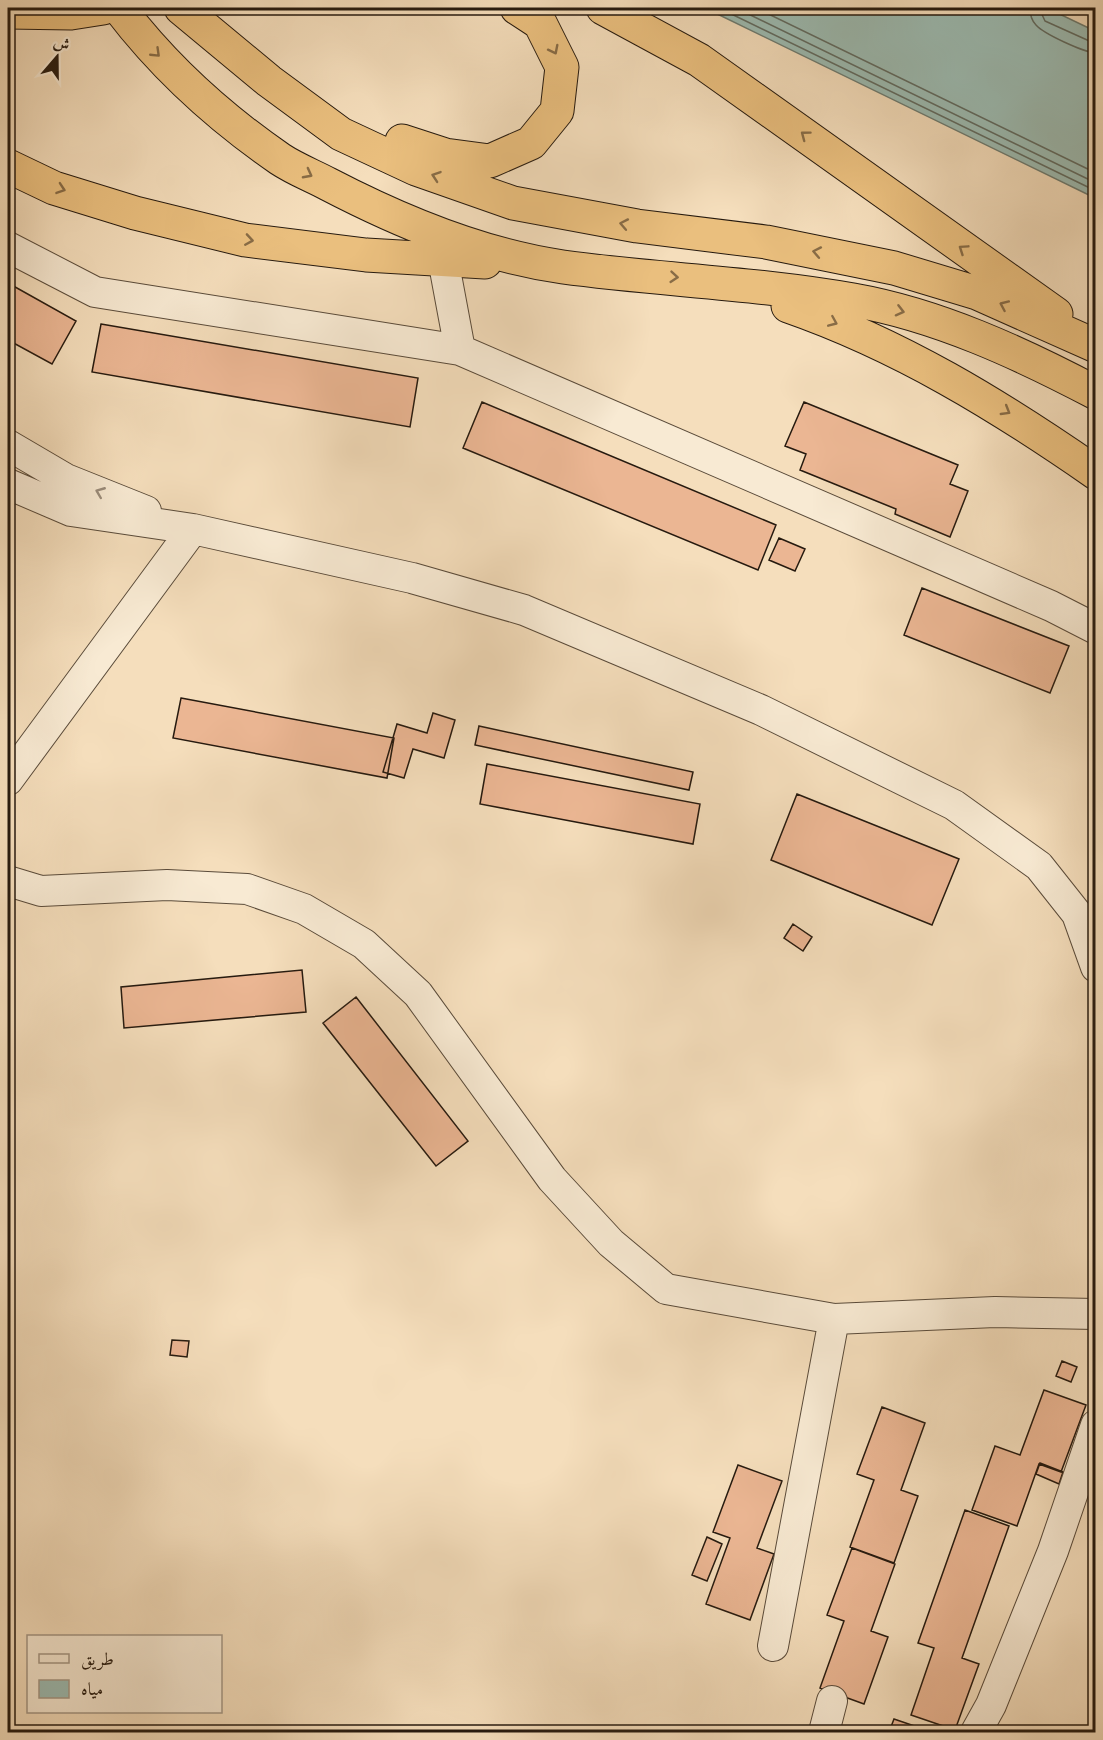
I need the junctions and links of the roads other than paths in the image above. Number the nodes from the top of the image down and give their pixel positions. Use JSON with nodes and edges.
{"nodes":[{"id":1,"x":103,"y":8,"type":"edge"},
{"id":2,"x":119,"y":8,"type":"edge"},
{"id":3,"x":181,"y":8,"type":"edge"},
{"id":4,"x":517,"y":8,"type":"edge"},
{"id":5,"x":603,"y":8,"type":"edge"},
{"id":6,"x":8,"y":12,"type":"edge"},
{"id":7,"x":269,"y":81,"type":"junction"},
{"id":8,"x":8,"y":166,"type":"edge"},
{"id":9,"x":8,"y":247,"type":"edge"},
{"id":10,"x":443,"y":259,"type":"junction"},
{"id":11,"x":560,"y":267,"type":"junction"},
{"id":12,"x":718,"y":282,"type":"junction"},
{"id":13,"x":1095,"y":345,"type":"edge"},
{"id":14,"x":460,"y":350,"type":"junction"},
{"id":15,"x":1095,"y":393,"type":"edge"},
{"id":16,"x":8,"y":445,"type":"edge"},
{"id":17,"x":1095,"y":473,"type":"edge"},
{"id":18,"x":8,"y":484,"type":"edge"},
{"id":19,"x":193,"y":530,"type":"junction"},
{"id":20,"x":1095,"y":629,"type":"edge"},
{"id":21,"x":8,"y":780,"type":"edge"},
{"id":22,"x":8,"y":881,"type":"edge"},
{"id":23,"x":1095,"y":967,"type":"edge"},
{"id":24,"x":1095,"y":1314,"type":"edge"},
{"id":25,"x":834,"y":1319,"type":"junction"},
{"id":26,"x":1095,"y":1425,"type":"edge"},
{"id":27,"x":773,"y":1646,"type":"dead end"},
{"id":28,"x":832,"y":1701,"type":"dead end"},
{"id":29,"x":824,"y":1732,"type":"edge"},
{"id":30,"x":976,"y":1732,"type":"edge"}],
"edges":[{"from":1,"to":6,"type":"highway"},
{"from":2,"to":11,"type":"highway","one_way":true},
{"from":3,"to":7,"type":"highway"},
{"from":4,"to":7,"type":"highway","one_way":true},
{"from":13,"to":5,"type":"highway","one_way":true},
{"from":13,"to":7,"type":"highway","one_way":true},
{"from":8,"to":10,"type":"highway","one_way":true},
{"from":9,"to":14,"type":"street"},
{"from":10,"to":11,"type":"highway"},
{"from":10,"to":14,"type":"street"},
{"from":11,"to":12,"type":"highway","one_way":true},
{"from":12,"to":15,"type":"highway","one_way":true},
{"from":12,"to":17,"type":"highway","one_way":true},
{"from":14,"to":20,"type":"street"},
{"from":19,"to":16,"type":"street","one_way":true},
{"from":18,"to":19,"type":"street"},
{"from":19,"to":21,"type":"street"},
{"from":19,"to":23,"type":"street"},
{"from":22,"to":25,"type":"street"},
{"from":24,"to":25,"type":"street"},
{"from":25,"to":27,"type":"street"},
{"from":26,"to":30,"type":"street"},
{"from":28,"to":29,"type":"street"}]}
